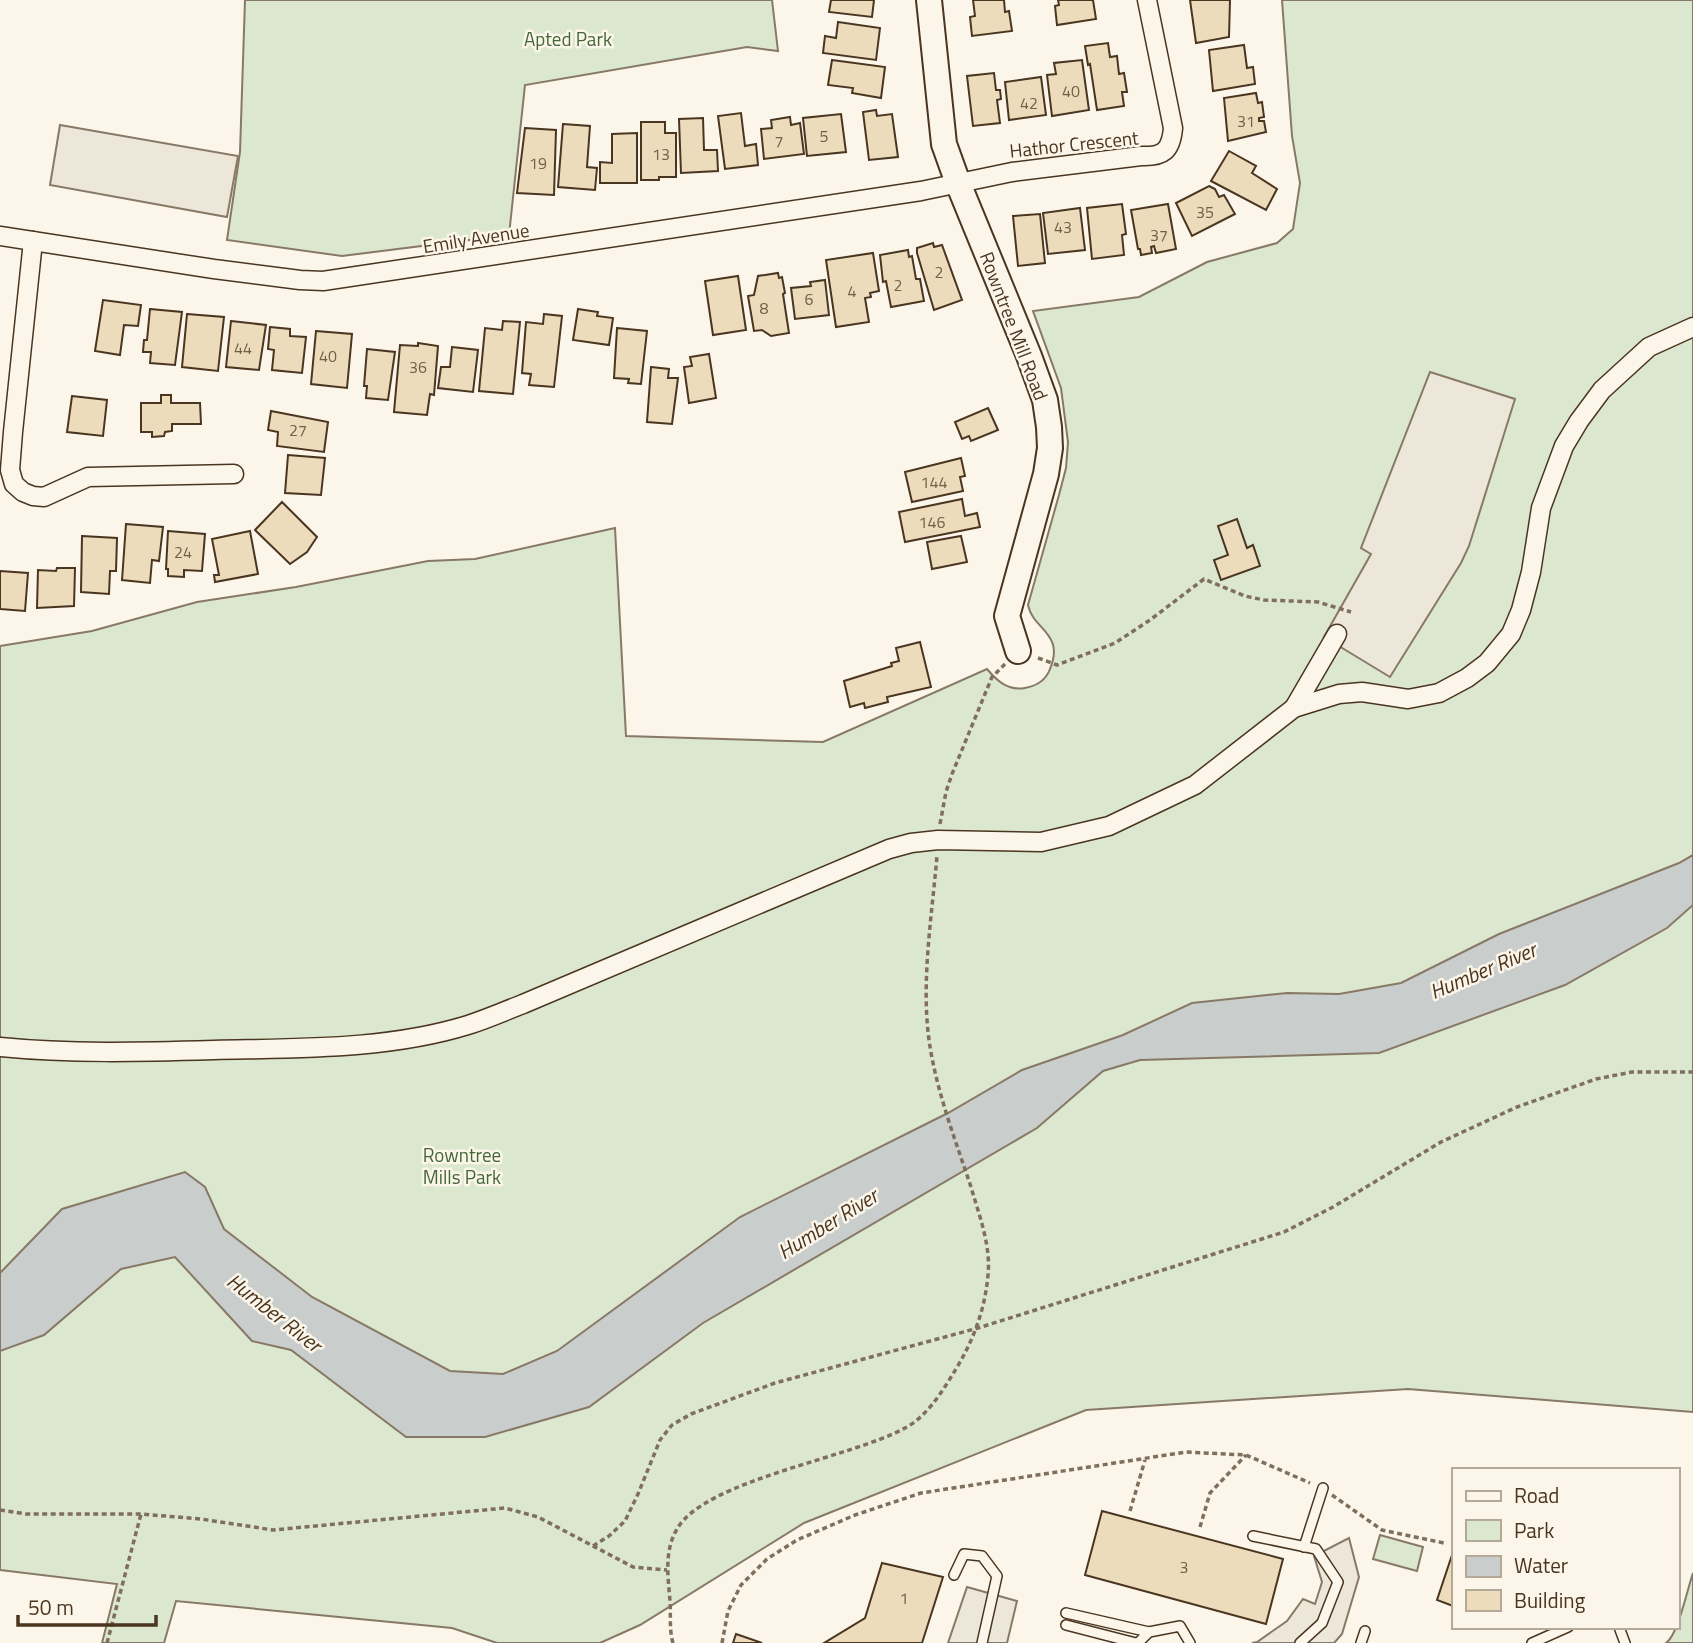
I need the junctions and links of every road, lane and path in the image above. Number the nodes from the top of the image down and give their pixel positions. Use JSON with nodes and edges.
{"nodes":[{"id":1,"x":929,"y":0,"type":"edge"},
{"id":2,"x":1147,"y":0,"type":"edge"},
{"id":3,"x":958,"y":183,"type":"junction"},
{"id":4,"x":0,"y":236,"type":"edge"},
{"id":5,"x":33,"y":241,"type":"junction"},
{"id":6,"x":1693,"y":327,"type":"edge"},
{"id":7,"x":234,"y":474,"type":"dead end"},
{"id":8,"x":1351,"y":611,"type":"dead end"},
{"id":9,"x":1337,"y":634,"type":"dead end"},
{"id":10,"x":1018,"y":651,"type":"junction"},
{"id":11,"x":1294,"y":708,"type":"junction"},
{"id":12,"x":939,"y":830,"type":"dead end"},
{"id":13,"x":937,"y":853,"type":"dead end"},
{"id":14,"x":0,"y":1047,"type":"edge"},
{"id":15,"x":1693,"y":1072,"type":"edge"},
{"id":16,"x":978,"y":1328,"type":"junction"},
{"id":17,"x":1246,"y":1455,"type":"junction"},
{"id":18,"x":1145,"y":1459,"type":"junction"},
{"id":19,"x":1323,"y":1488,"type":"junction"},
{"id":20,"x":0,"y":1510,"type":"edge"},
{"id":21,"x":1130,"y":1511,"type":"dead end"},
{"id":22,"x":141,"y":1514,"type":"junction"},
{"id":23,"x":1200,"y":1527,"type":"dead end"},
{"id":24,"x":1253,"y":1536,"type":"dead end"},
{"id":25,"x":1444,"y":1543,"type":"dead end"},
{"id":26,"x":593,"y":1546,"type":"junction"},
{"id":27,"x":1304,"y":1547,"type":"junction"},
{"id":28,"x":667,"y":1570,"type":"junction"},
{"id":29,"x":954,"y":1575,"type":"dead end"},
{"id":30,"x":1066,"y":1613,"type":"dead end"},
{"id":31,"x":1066,"y":1625,"type":"dead end"},
{"id":32,"x":1564,"y":1629,"type":"edge"},
{"id":33,"x":1365,"y":1631,"type":"dead end"},
{"id":34,"x":1149,"y":1632,"type":"junction"},
{"id":35,"x":107,"y":1643,"type":"edge"},
{"id":36,"x":673,"y":1643,"type":"edge"},
{"id":37,"x":722,"y":1643,"type":"edge"},
{"id":38,"x":982,"y":1643,"type":"edge"},
{"id":39,"x":1137,"y":1643,"type":"edge"},
{"id":40,"x":1190,"y":1643,"type":"edge"},
{"id":41,"x":1300,"y":1643,"type":"edge"},
{"id":42,"x":1361,"y":1643,"type":"edge"},
{"id":43,"x":1532,"y":1643,"type":"edge"}],
"edges":[{"from":1,"to":3,"type":"street","name":"Rowntree Mill Road"},
{"from":2,"to":3,"type":"street","name":"Hathor Crescent"},
{"from":3,"to":5,"type":"street","name":"Emily Avenue"},
{"from":3,"to":10,"type":"street","name":"Rowntree Mill Road"},
{"from":4,"to":5,"type":"street","name":"Emily Avenue"},
{"from":5,"to":7,"type":"street"},
{"from":6,"to":11,"type":"street"},
{"from":8,"to":10,"type":"path"},
{"from":9,"to":11,"type":"street"},
{"from":10,"to":12,"type":"path"},
{"from":11,"to":14,"type":"street"},
{"from":13,"to":16,"type":"path"},
{"from":15,"to":16,"type":"path"},
{"from":16,"to":26,"type":"path"},
{"from":16,"to":28,"type":"path"},
{"from":17,"to":18,"type":"path"},
{"from":17,"to":19,"type":"path"},
{"from":17,"to":23,"type":"path"},
{"from":18,"to":21,"type":"path"},
{"from":18,"to":37,"type":"path"},
{"from":19,"to":25,"type":"path"},
{"from":19,"to":27,"type":"lane"},
{"from":20,"to":22,"type":"path"},
{"from":22,"to":26,"type":"path"},
{"from":22,"to":35,"type":"path"},
{"from":24,"to":27,"type":"lane"},
{"from":26,"to":28,"type":"path"},
{"from":27,"to":41,"type":"lane"},
{"from":28,"to":36,"type":"path"},
{"from":29,"to":38,"type":"lane"},
{"from":30,"to":34,"type":"lane"},
{"from":31,"to":39,"type":"lane"},
{"from":32,"to":43,"type":"lane"},
{"from":33,"to":42,"type":"lane"},
{"from":34,"to":39,"type":"lane"},
{"from":34,"to":40,"type":"lane"}]}
